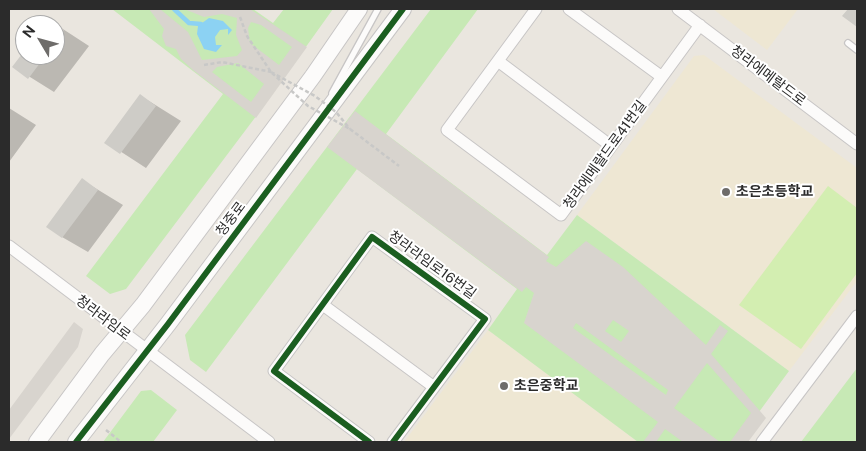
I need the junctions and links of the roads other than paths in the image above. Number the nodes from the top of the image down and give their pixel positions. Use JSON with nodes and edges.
{"nodes":[{"id":1,"x":359,"y":9,"type":"edge"},
{"id":2,"x":378,"y":9,"type":"edge"},
{"id":3,"x":403,"y":9,"type":"edge"},
{"id":4,"x":536,"y":9,"type":"edge"},
{"id":5,"x":569,"y":9,"type":"edge"},
{"id":6,"x":678,"y":9,"type":"edge"},
{"id":7,"x":700,"y":25,"type":"junction"},
{"id":8,"x":848,"y":43,"type":"dead end"},
{"id":9,"x":857,"y":50,"type":"edge"},
{"id":10,"x":498,"y":61,"type":"junction"},
{"id":11,"x":662,"y":77,"type":"junction"},
{"id":12,"x":314,"y":128,"type":"junction"},
{"id":13,"x":857,"y":144,"type":"edge"},
{"id":14,"x":611,"y":146,"type":"junction"},
{"id":15,"x":9,"y":246,"type":"edge"},
{"id":16,"x":323,"y":305,"type":"junction"},
{"id":17,"x":857,"y":316,"type":"edge"},
{"id":18,"x":122,"y":332,"type":"junction"},
{"id":19,"x":146,"y":351,"type":"junction"},
{"id":20,"x":434,"y":387,"type":"junction"},
{"id":21,"x":37,"y":442,"type":"edge"},
{"id":22,"x":76,"y":442,"type":"edge"},
{"id":23,"x":269,"y":442,"type":"edge"},
{"id":24,"x":369,"y":442,"type":"edge"},
{"id":25,"x":393,"y":442,"type":"edge"},
{"id":26,"x":762,"y":442,"type":"edge"}],
"edges":[{"from":1,"to":18,"type":"street","name":"청중로"},
{"from":2,"to":12,"type":"lane"},
{"from":3,"to":12,"type":"street","name":"청중로"},
{"from":4,"to":10,"type":"street","name":"청라에메랄드로41번길"},
{"from":5,"to":11,"type":"street"},
{"from":6,"to":7,"type":"street","name":"청라에메랄드로"},
{"from":7,"to":11,"type":"street","name":"청라에메랄드로41번길"},
{"from":7,"to":13,"type":"street","name":"청라에메랄드로"},
{"from":8,"to":9,"type":"lane"},
{"from":10,"to":14,"type":"street"},
{"from":10,"to":14,"type":"street","name":"청라에메랄드로41번길"},
{"from":11,"to":14,"type":"street","name":"청라에메랄드로41번길"},
{"from":12,"to":19,"type":"street","name":"청중로"},
{"from":15,"to":18,"type":"street","name":"청라라임로"},
{"from":16,"to":20,"type":"street"},
{"from":16,"to":20,"type":"street","name":"청라라임로16번길"},
{"from":16,"to":24,"type":"street","name":"청라라임로16번길"},
{"from":17,"to":26,"type":"street"},
{"from":18,"to":19,"type":"street","name":"청라라임로"},
{"from":18,"to":21,"type":"street","name":"청중로"},
{"from":19,"to":22,"type":"street","name":"청중로"},
{"from":19,"to":23,"type":"street","name":"청라라임로"},
{"from":20,"to":25,"type":"street","name":"청라라임로16번길"}]}
